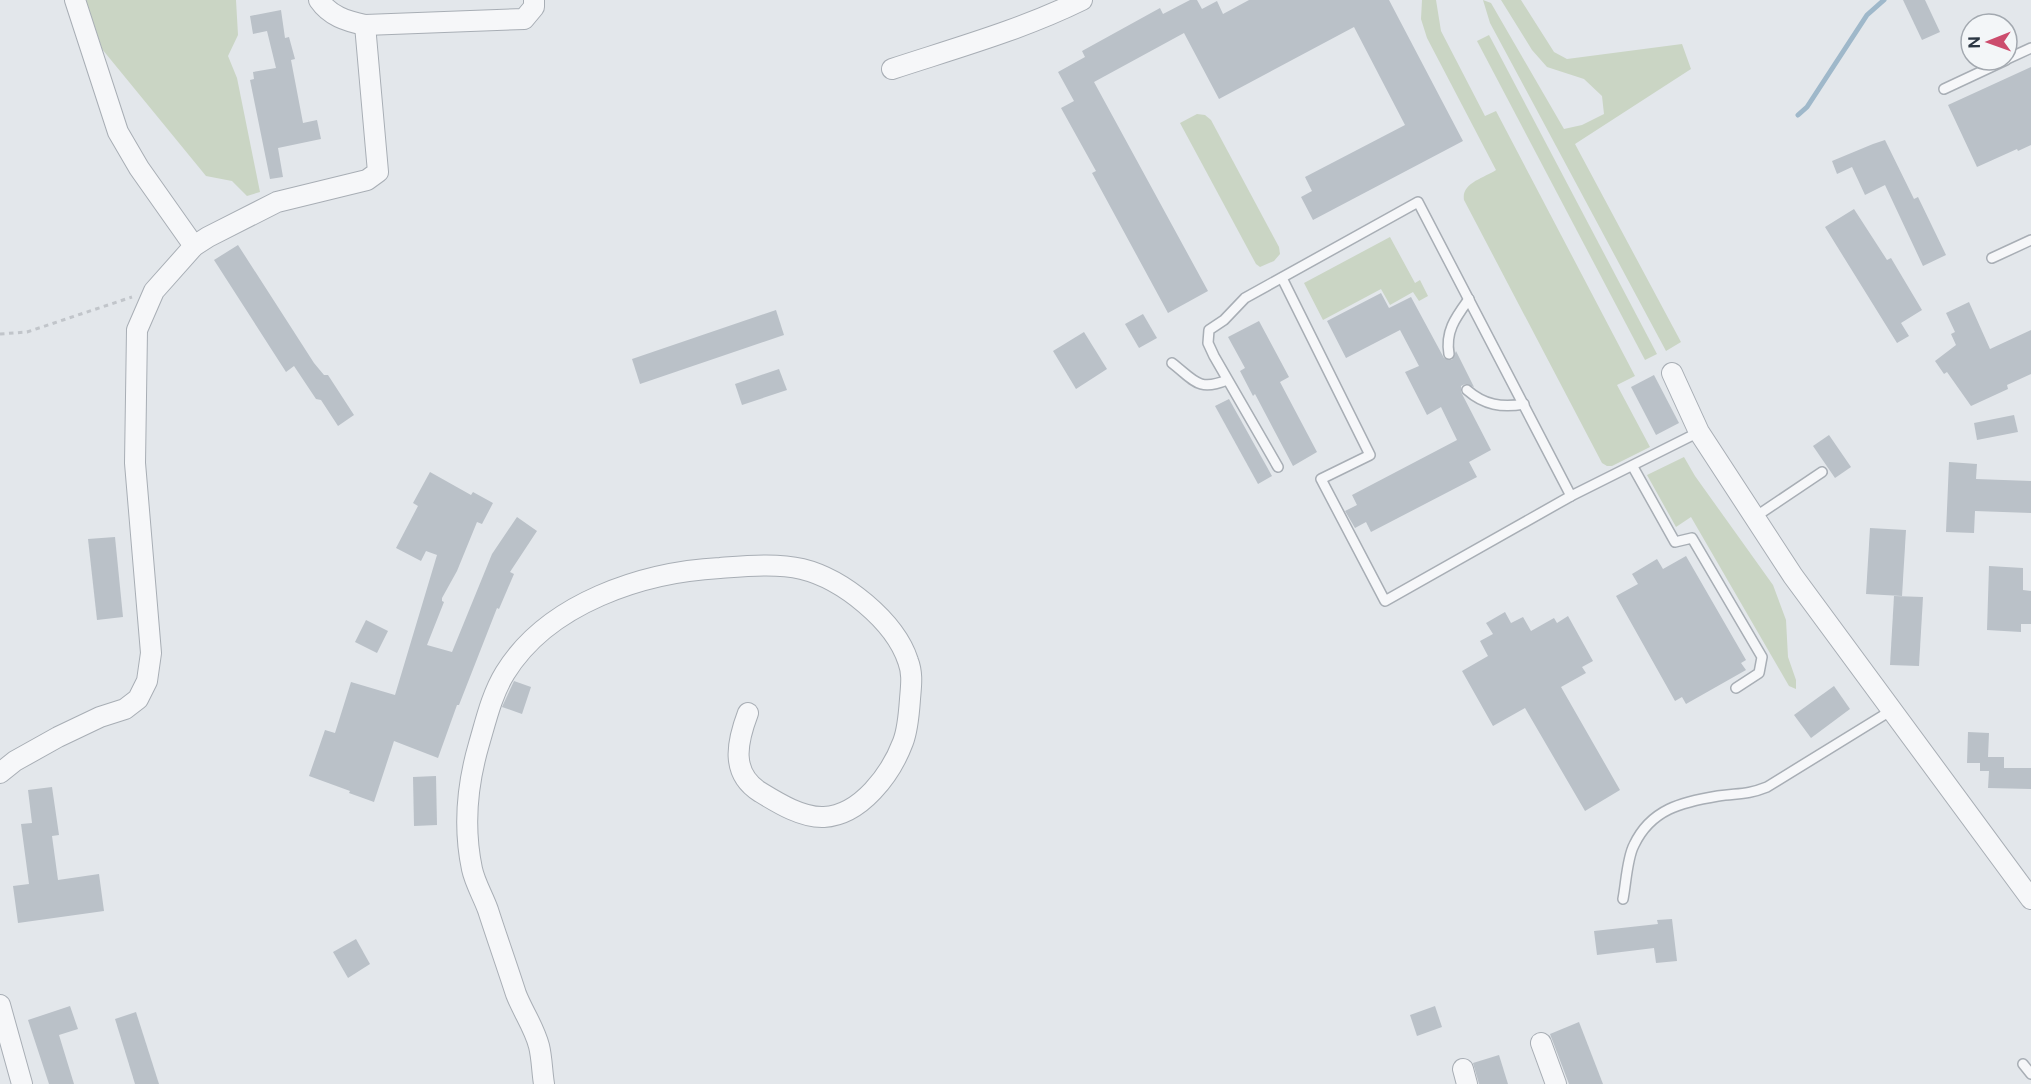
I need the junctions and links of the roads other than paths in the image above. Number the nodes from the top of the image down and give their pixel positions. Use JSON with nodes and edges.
{"nodes":[{"id":1,"x":75,"y":0,"type":"edge"},
{"id":2,"x":320,"y":0,"type":"edge"},
{"id":3,"x":534,"y":0,"type":"edge"},
{"id":4,"x":1082,"y":0,"type":"edge"},
{"id":5,"x":365,"y":25,"type":"junction"},
{"id":6,"x":892,"y":69,"type":"dead end"},
{"id":7,"x":1980,"y":72,"type":"edge"},
{"id":8,"x":1944,"y":89,"type":"dead end"},
{"id":9,"x":2031,"y":240,"type":"edge"},
{"id":10,"x":194,"y":246,"type":"junction"},
{"id":11,"x":1992,"y":258,"type":"dead end"},
{"id":12,"x":1282,"y":278,"type":"junction"},
{"id":13,"x":1469,"y":299,"type":"junction"},
{"id":14,"x":1449,"y":354,"type":"dead end"},
{"id":15,"x":1172,"y":363,"type":"dead end"},
{"id":16,"x":1672,"y":374,"type":"dead end"},
{"id":17,"x":1227,"y":380,"type":"junction"},
{"id":18,"x":1467,"y":390,"type":"dead end"},
{"id":19,"x":1524,"y":404,"type":"junction"},
{"id":20,"x":1699,"y":432,"type":"junction"},
{"id":21,"x":1278,"y":467,"type":"dead end"},
{"id":22,"x":1633,"y":467,"type":"junction"},
{"id":23,"x":1822,"y":472,"type":"dead end"},
{"id":24,"x":1571,"y":496,"type":"junction"},
{"id":25,"x":1755,"y":517,"type":"junction"},
{"id":26,"x":1736,"y":688,"type":"dead end"},
{"id":27,"x":1892,"y":710,"type":"junction"},
{"id":28,"x":748,"y":713,"type":"dead end"},
{"id":29,"x":0,"y":773,"type":"edge"},
{"id":30,"x":1623,"y":899,"type":"dead end"},
{"id":31,"x":2031,"y":899,"type":"edge"},
{"id":32,"x":0,"y":1005,"type":"edge"},
{"id":33,"x":1541,"y":1043,"type":"dead end"},
{"id":34,"x":2023,"y":1064,"type":"dead end"},
{"id":35,"x":2031,"y":1074,"type":"edge"},
{"id":36,"x":22,"y":1084,"type":"edge"},
{"id":37,"x":544,"y":1084,"type":"edge"},
{"id":38,"x":1556,"y":1084,"type":"edge"}],
"edges":[{"from":1,"to":10,"type":"street"},
{"from":2,"to":5,"type":"street"},
{"from":3,"to":5,"type":"street"},
{"from":4,"to":6,"type":"street"},
{"from":5,"to":10,"type":"street"},
{"from":7,"to":8,"type":"lane"},
{"from":9,"to":11,"type":"lane"},
{"from":10,"to":29,"type":"street"},
{"from":12,"to":13,"type":"lane"},
{"from":12,"to":17,"type":"lane"},
{"from":12,"to":24,"type":"lane"},
{"from":13,"to":14,"type":"lane"},
{"from":13,"to":19,"type":"lane"},
{"from":15,"to":17,"type":"lane"},
{"from":16,"to":20,"type":"street"},
{"from":17,"to":21,"type":"lane"},
{"from":18,"to":19,"type":"lane"},
{"from":19,"to":24,"type":"lane"},
{"from":20,"to":22,"type":"lane"},
{"from":20,"to":25,"type":"street"},
{"from":22,"to":24,"type":"lane"},
{"from":22,"to":26,"type":"lane"},
{"from":23,"to":25,"type":"lane"},
{"from":25,"to":27,"type":"street"},
{"from":27,"to":30,"type":"lane"},
{"from":27,"to":31,"type":"street"},
{"from":28,"to":37,"type":"street"},
{"from":32,"to":36,"type":"street"},
{"from":33,"to":38,"type":"street"},
{"from":34,"to":35,"type":"lane"}]}
